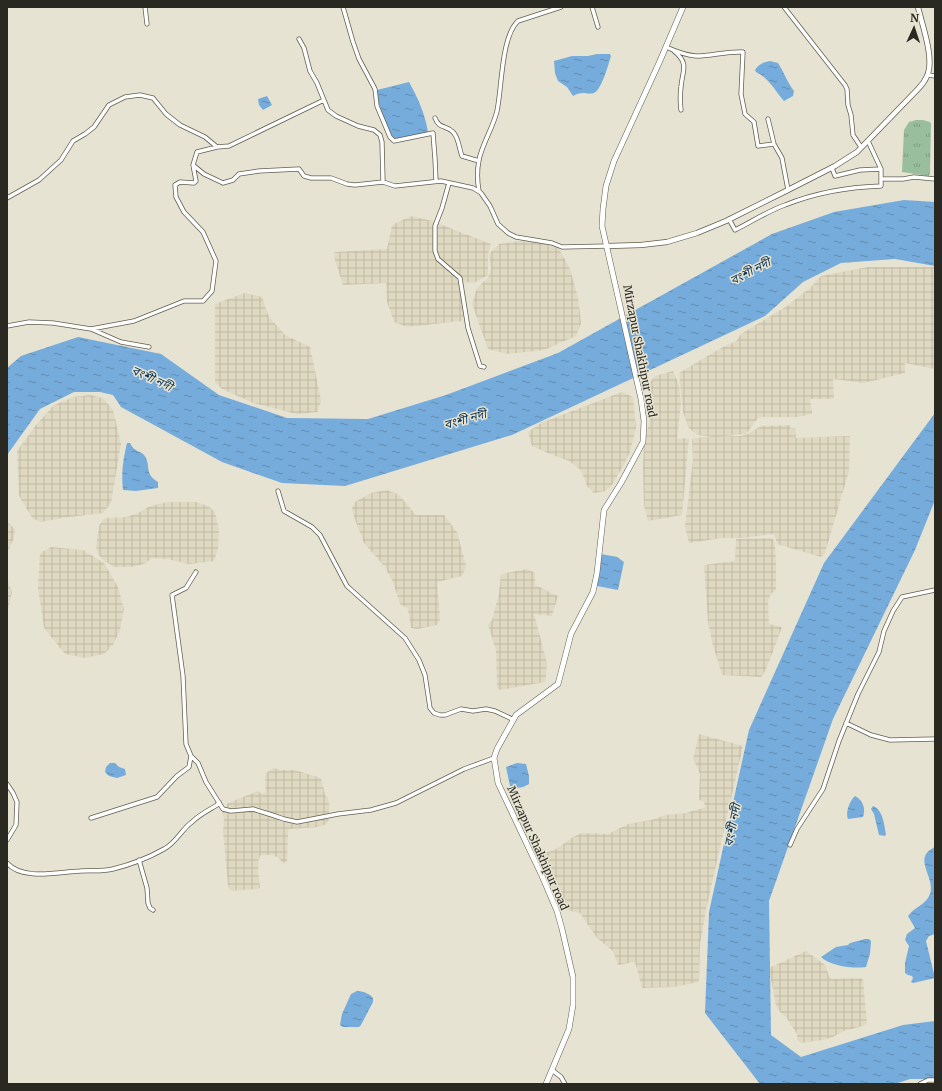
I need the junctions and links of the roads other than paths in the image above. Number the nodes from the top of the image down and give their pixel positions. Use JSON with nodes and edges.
{"nodes":[{"id":1,"x":145,"y":7,"type":"edge"},
{"id":2,"x":343,"y":7,"type":"edge"},
{"id":3,"x":561,"y":7,"type":"edge"},
{"id":4,"x":592,"y":7,"type":"edge"},
{"id":5,"x":683,"y":7,"type":"edge"},
{"id":6,"x":784,"y":7,"type":"edge"},
{"id":7,"x":918,"y":7,"type":"edge"},
{"id":8,"x":147,"y":24,"type":"dead end"},
{"id":9,"x":598,"y":27,"type":"dead end"},
{"id":10,"x":299,"y":39,"type":"dead end"},
{"id":11,"x":666,"y":47,"type":"junction"},
{"id":12,"x":672,"y":49,"type":"junction"},
{"id":13,"x":928,"y":75,"type":"junction"},
{"id":14,"x":935,"y":76,"type":"edge"},
{"id":15,"x":324,"y":100,"type":"junction"},
{"id":16,"x":681,"y":110,"type":"dead end"},
{"id":17,"x":435,"y":118,"type":"dead end"},
{"id":18,"x":768,"y":119,"type":"dead end"},
{"id":19,"x":868,"y":141,"type":"junction"},
{"id":20,"x":774,"y":144,"type":"junction"},
{"id":21,"x":217,"y":147,"type":"junction"},
{"id":22,"x":861,"y":147,"type":"junction"},
{"id":23,"x":479,"y":161,"type":"junction"},
{"id":24,"x":193,"y":165,"type":"junction"},
{"id":25,"x":832,"y":168,"type":"junction"},
{"id":26,"x":881,"y":169,"type":"junction"},
{"id":27,"x":881,"y":179,"type":"junction"},
{"id":28,"x":935,"y":179,"type":"edge"},
{"id":29,"x":436,"y":181,"type":"junction"},
{"id":30,"x":383,"y":182,"type":"junction"},
{"id":31,"x":449,"y":183,"type":"junction"},
{"id":32,"x":788,"y":190,"type":"junction"},
{"id":33,"x":479,"y":191,"type":"junction"},
{"id":34,"x":7,"y":198,"type":"edge"},
{"id":35,"x":730,"y":219,"type":"junction"},
{"id":36,"x":608,"y":246,"type":"junction"},
{"id":37,"x":7,"y":326,"type":"edge"},
{"id":38,"x":91,"y":329,"type":"junction"},
{"id":39,"x":149,"y":347,"type":"dead end"},
{"id":40,"x":484,"y":367,"type":"dead end"},
{"id":41,"x":278,"y":491,"type":"dead end"},
{"id":42,"x":196,"y":572,"type":"dead end"},
{"id":43,"x":935,"y":590,"type":"edge"},
{"id":44,"x":512,"y":719,"type":"junction"},
{"id":45,"x":846,"y":723,"type":"junction"},
{"id":46,"x":935,"y":739,"type":"edge"},
{"id":47,"x":191,"y":756,"type":"junction"},
{"id":48,"x":494,"y":758,"type":"junction"},
{"id":49,"x":7,"y":784,"type":"edge"},
{"id":50,"x":220,"y":802,"type":"junction"},
{"id":51,"x":91,"y":818,"type":"dead end"},
{"id":52,"x":7,"y":840,"type":"edge"},
{"id":53,"x":790,"y":844,"type":"dead end"},
{"id":54,"x":138,"y":860,"type":"junction"},
{"id":55,"x":8,"y":865,"type":"edge"},
{"id":56,"x":153,"y":910,"type":"dead end"},
{"id":57,"x":552,"y":1070,"type":"junction"},
{"id":58,"x":935,"y":1080,"type":"edge"},
{"id":59,"x":546,"y":1084,"type":"edge"},
{"id":60,"x":565,"y":1084,"type":"edge"},
{"id":61,"x":920,"y":1084,"type":"edge"}],
"edges":[{"from":1,"to":8,"type":"street"},
{"from":2,"to":29,"type":"street"},
{"from":3,"to":23,"type":"street"},
{"from":4,"to":9,"type":"street"},
{"from":5,"to":11,"type":"main road","name":"Mirzapur Shakhipur road"},
{"from":6,"to":22,"type":"street"},
{"from":7,"to":13,"type":"street"},
{"from":10,"to":15,"type":"street"},
{"from":11,"to":12,"type":"street"},
{"from":11,"to":36,"type":"main road","name":"Mirzapur Shakhipur road"},
{"from":12,"to":16,"type":"street"},
{"from":12,"to":20,"type":"street"},
{"from":13,"to":14,"type":"street"},
{"from":13,"to":19,"type":"street"},
{"from":15,"to":21,"type":"street"},
{"from":15,"to":30,"type":"street"},
{"from":17,"to":23,"type":"street"},
{"from":18,"to":20,"type":"street"},
{"from":19,"to":22,"type":"street"},
{"from":19,"to":26,"type":"street"},
{"from":20,"to":32,"type":"street"},
{"from":21,"to":24,"type":"street"},
{"from":21,"to":34,"type":"street"},
{"from":22,"to":25,"type":"street"},
{"from":23,"to":33,"type":"street"},
{"from":24,"to":30,"type":"street"},
{"from":24,"to":38,"type":"street"},
{"from":25,"to":26,"type":"street"},
{"from":25,"to":32,"type":"street"},
{"from":26,"to":27,"type":"street"},
{"from":27,"to":28,"type":"street"},
{"from":27,"to":35,"type":"street"},
{"from":29,"to":30,"type":"street"},
{"from":29,"to":31,"type":"street"},
{"from":31,"to":33,"type":"street"},
{"from":31,"to":40,"type":"street"},
{"from":32,"to":35,"type":"street"},
{"from":33,"to":36,"type":"street"},
{"from":35,"to":36,"type":"street"},
{"from":36,"to":44,"type":"main road","name":"Mirzapur Shakhipur road"},
{"from":37,"to":38,"type":"street"},
{"from":38,"to":39,"type":"street"},
{"from":41,"to":44,"type":"street"},
{"from":42,"to":47,"type":"street"},
{"from":43,"to":45,"type":"street"},
{"from":44,"to":48,"type":"main road","name":"Mirzapur Shakhipur road"},
{"from":45,"to":46,"type":"street"},
{"from":45,"to":53,"type":"street"},
{"from":47,"to":50,"type":"street"},
{"from":47,"to":51,"type":"street"},
{"from":48,"to":50,"type":"street"},
{"from":48,"to":57,"type":"main road","name":"Mirzapur Shakhipur road"},
{"from":49,"to":52,"type":"street"},
{"from":50,"to":54,"type":"street"},
{"from":54,"to":55,"type":"street"},
{"from":54,"to":56,"type":"street"},
{"from":57,"to":59,"type":"main road","name":"Mirzapur Shakhipur road"},
{"from":57,"to":60,"type":"street"},
{"from":58,"to":61,"type":"street"}]}
